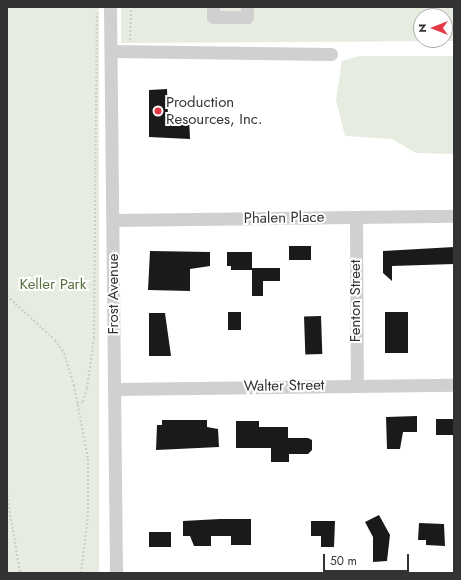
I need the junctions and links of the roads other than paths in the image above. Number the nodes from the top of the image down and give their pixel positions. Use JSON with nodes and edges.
{"nodes":[{"id":1,"x":213,"y":7,"type":"edge"},
{"id":2,"x":247,"y":7,"type":"edge"},
{"id":3,"x":112,"y":10,"type":"edge"},
{"id":4,"x":112,"y":51,"type":"junction"},
{"id":5,"x":331,"y":54,"type":"dead end"},
{"id":6,"x":356,"y":216,"type":"junction"},
{"id":7,"x":454,"y":216,"type":"edge"},
{"id":8,"x":114,"y":220,"type":"junction"},
{"id":9,"x":357,"y":385,"type":"junction"},
{"id":10,"x":454,"y":385,"type":"edge"},
{"id":11,"x":114,"y":389,"type":"junction"},
{"id":12,"x":116,"y":573,"type":"edge"}],
"edges":[{"from":1,"to":2,"type":"street"},
{"from":3,"to":4,"type":"street","name":"Frost Avenue"},
{"from":4,"to":5,"type":"street"},
{"from":4,"to":8,"type":"street","name":"Frost Avenue"},
{"from":6,"to":7,"type":"street","name":"Phalen Place"},
{"from":6,"to":8,"type":"street","name":"Phalen Place"},
{"from":6,"to":9,"type":"street","name":"Fenton Street"},
{"from":8,"to":11,"type":"street","name":"Frost Avenue"},
{"from":9,"to":10,"type":"street","name":"Walter Street"},
{"from":9,"to":11,"type":"street","name":"Walter Street"},
{"from":11,"to":12,"type":"street","name":"Frost Avenue"}]}
